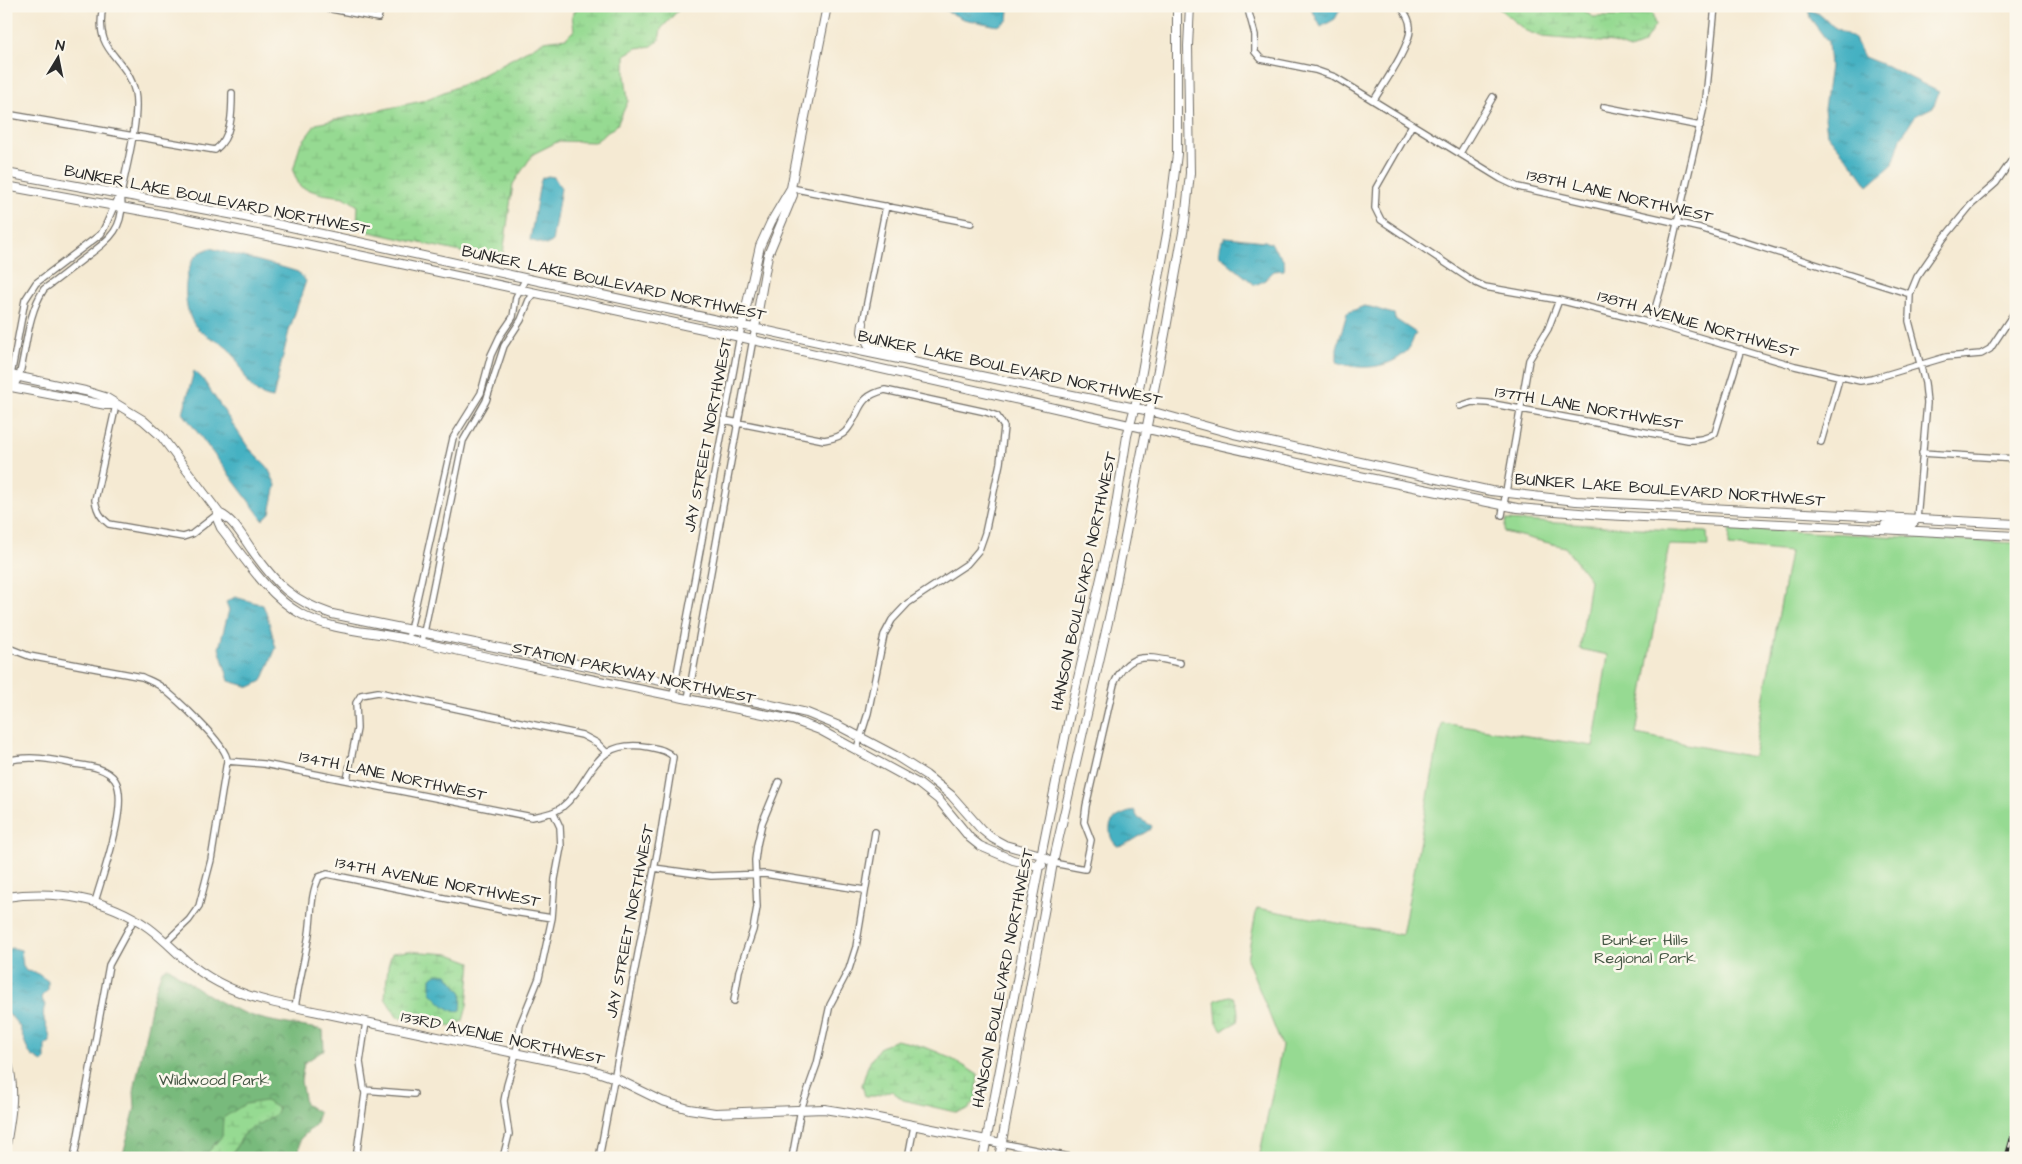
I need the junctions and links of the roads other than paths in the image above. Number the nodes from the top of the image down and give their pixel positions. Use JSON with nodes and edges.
{"nodes":[{"id":1,"x":103,"y":6,"type":"edge"},
{"id":2,"x":316,"y":6,"type":"edge"},
{"id":3,"x":381,"y":6,"type":"edge"},
{"id":4,"x":827,"y":6,"type":"edge"},
{"id":5,"x":1177,"y":6,"type":"edge"},
{"id":6,"x":1190,"y":6,"type":"edge"},
{"id":7,"x":1250,"y":6,"type":"edge"},
{"id":8,"x":1400,"y":6,"type":"edge"},
{"id":9,"x":1715,"y":6,"type":"edge"},
{"id":10,"x":232,"y":94,"type":"dead end"},
{"id":11,"x":1493,"y":96,"type":"dead end"},
{"id":12,"x":1374,"y":100,"type":"junction"},
{"id":13,"x":1604,"y":107,"type":"dead end"},
{"id":14,"x":6,"y":114,"type":"edge"},
{"id":15,"x":1412,"y":125,"type":"junction"},
{"id":16,"x":1700,"y":126,"type":"junction"},
{"id":17,"x":132,"y":136,"type":"junction"},
{"id":18,"x":1460,"y":153,"type":"junction"},
{"id":19,"x":2016,"y":154,"type":"edge"},
{"id":20,"x":6,"y":173,"type":"edge"},
{"id":21,"x":6,"y":186,"type":"edge"},
{"id":22,"x":792,"y":188,"type":"junction"},
{"id":23,"x":120,"y":194,"type":"junction"},
{"id":24,"x":112,"y":206,"type":"junction"},
{"id":25,"x":886,"y":206,"type":"junction"},
{"id":26,"x":123,"y":208,"type":"junction"},
{"id":27,"x":1678,"y":222,"type":"junction"},
{"id":28,"x":971,"y":223,"type":"dead end"},
{"id":29,"x":526,"y":278,"type":"junction"},
{"id":30,"x":520,"y":290,"type":"junction"},
{"id":31,"x":536,"y":293,"type":"junction"},
{"id":32,"x":1910,"y":294,"type":"junction"},
{"id":33,"x":1559,"y":300,"type":"junction"},
{"id":34,"x":2016,"y":310,"type":"edge"},
{"id":35,"x":863,"y":323,"type":"joint"},
{"id":36,"x":1651,"y":323,"type":"junction"},
{"id":37,"x":742,"y":325,"type":"junction"},
{"id":38,"x":755,"y":328,"type":"junction"},
{"id":39,"x":740,"y":337,"type":"junction"},
{"id":40,"x":753,"y":340,"type":"junction"},
{"id":41,"x":1741,"y":349,"type":"junction"},
{"id":42,"x":927,"y":364,"type":"junction"},
{"id":43,"x":1919,"y":364,"type":"junction"},
{"id":44,"x":8,"y":375,"type":"edge"},
{"id":45,"x":1840,"y":376,"type":"junction"},
{"id":46,"x":19,"y":377,"type":"junction"},
{"id":47,"x":10,"y":386,"type":"edge"},
{"id":48,"x":116,"y":405,"type":"junction"},
{"id":49,"x":1460,"y":406,"type":"dead end"},
{"id":50,"x":1135,"y":408,"type":"junction"},
{"id":51,"x":1520,"y":409,"type":"junction"},
{"id":52,"x":1150,"y":411,"type":"junction"},
{"id":53,"x":724,"y":420,"type":"junction"},
{"id":54,"x":738,"y":422,"type":"junction"},
{"id":55,"x":1130,"y":424,"type":"junction"},
{"id":56,"x":1147,"y":428,"type":"junction"},
{"id":57,"x":1821,"y":442,"type":"dead end"},
{"id":58,"x":1922,"y":453,"type":"junction"},
{"id":59,"x":2016,"y":459,"type":"edge"},
{"id":60,"x":1506,"y":494,"type":"junction"},
{"id":61,"x":1504,"y":505,"type":"junction"},
{"id":62,"x":219,"y":513,"type":"junction"},
{"id":63,"x":1502,"y":515,"type":"dead end"},
{"id":64,"x":1917,"y":519,"type":"junction"},
{"id":65,"x":2016,"y":524,"type":"edge"},
{"id":66,"x":1813,"y":526,"type":"junction"},
{"id":67,"x":2016,"y":536,"type":"edge"},
{"id":68,"x":349,"y":618,"type":"junction"},
{"id":69,"x":347,"y":628,"type":"junction"},
{"id":70,"x":410,"y":630,"type":"junction"},
{"id":71,"x":424,"y":633,"type":"junction"},
{"id":72,"x":408,"y":639,"type":"junction"},
{"id":73,"x":422,"y":642,"type":"junction"},
{"id":74,"x":6,"y":646,"type":"edge"},
{"id":75,"x":1180,"y":663,"type":"dead end"},
{"id":76,"x":676,"y":684,"type":"junction"},
{"id":77,"x":690,"y":687,"type":"junction"},
{"id":78,"x":673,"y":695,"type":"junction"},
{"id":79,"x":688,"y":699,"type":"junction"},
{"id":80,"x":860,"y":737,"type":"junction"},
{"id":81,"x":857,"y":748,"type":"junction"},
{"id":82,"x":607,"y":753,"type":"junction"},
{"id":83,"x":6,"y":761,"type":"edge"},
{"id":84,"x":227,"y":761,"type":"junction"},
{"id":85,"x":347,"y":780,"type":"junction"},
{"id":86,"x":779,"y":782,"type":"dead end"},
{"id":87,"x":553,"y":812,"type":"junction"},
{"id":88,"x":875,"y":832,"type":"dead end"},
{"id":89,"x":1041,"y":855,"type":"junction"},
{"id":90,"x":1054,"y":863,"type":"junction"},
{"id":91,"x":1039,"y":866,"type":"junction"},
{"id":92,"x":654,"y":868,"type":"junction"},
{"id":93,"x":755,"y":874,"type":"junction"},
{"id":94,"x":864,"y":890,"type":"junction"},
{"id":95,"x":6,"y":897,"type":"edge"},
{"id":96,"x":95,"y":902,"type":"junction"},
{"id":97,"x":552,"y":918,"type":"junction"},
{"id":98,"x":134,"y":919,"type":"junction"},
{"id":99,"x":166,"y":942,"type":"junction"},
{"id":100,"x":734,"y":1001,"type":"dead end"},
{"id":101,"x":295,"y":1007,"type":"junction"},
{"id":102,"x":366,"y":1022,"type":"junction"},
{"id":103,"x":516,"y":1054,"type":"junction"},
{"id":104,"x":6,"y":1058,"type":"edge"},
{"id":105,"x":615,"y":1078,"type":"junction"},
{"id":106,"x":364,"y":1090,"type":"junction"},
{"id":107,"x":414,"y":1094,"type":"dead end"},
{"id":108,"x":801,"y":1109,"type":"junction"},
{"id":109,"x":914,"y":1126,"type":"junction"},
{"id":110,"x":986,"y":1140,"type":"junction"},
{"id":111,"x":1001,"y":1143,"type":"junction"},
{"id":112,"x":6,"y":1145,"type":"edge"},
{"id":113,"x":74,"y":1158,"type":"edge"},
{"id":114,"x":356,"y":1158,"type":"edge"},
{"id":115,"x":503,"y":1158,"type":"edge"},
{"id":116,"x":599,"y":1158,"type":"edge"},
{"id":117,"x":792,"y":1158,"type":"edge"},
{"id":118,"x":908,"y":1158,"type":"edge"},
{"id":119,"x":983,"y":1158,"type":"edge"},
{"id":120,"x":999,"y":1158,"type":"edge"},
{"id":121,"x":1075,"y":1158,"type":"edge"}],
"edges":[{"from":1,"to":17,"type":"street"},
{"from":2,"to":3,"type":"street"},
{"from":4,"to":22,"type":"main road","name":"JAY STREET NORTHWEST"},
{"from":5,"to":50,"type":"main road","name":"HANSON BOULEVARD NORTHWEST"},
{"from":6,"to":52,"type":"main road","name":"HANSON BOULEVARD NORTHWEST"},
{"from":7,"to":12,"type":"street","name":"138TH LANE NORTHWEST"},
{"from":8,"to":12,"type":"street"},
{"from":9,"to":16,"type":"street"},
{"from":10,"to":17,"type":"street"},
{"from":11,"to":18,"type":"street"},
{"from":12,"to":15,"type":"street","name":"138TH LANE NORTHWEST"},
{"from":13,"to":16,"type":"street"},
{"from":14,"to":17,"type":"street"},
{"from":15,"to":18,"type":"street","name":"138TH LANE NORTHWEST"},
{"from":15,"to":33,"type":"street","name":"138TH AVENUE NORTHWEST"},
{"from":16,"to":27,"type":"street"},
{"from":17,"to":23,"type":"street"},
{"from":18,"to":27,"type":"street","name":"138TH LANE NORTHWEST"},
{"from":19,"to":32,"type":"street"},
{"from":20,"to":23,"type":"main road","name":"BUNKER LAKE BOULEVARD NORTHWEST"},
{"from":21,"to":24,"type":"main road","name":"BUNKER LAKE BOULEVARD NORTHWEST"},
{"from":22,"to":25,"type":"street"},
{"from":22,"to":37,"type":"main road","name":"JAY STREET NORTHWEST"},
{"from":22,"to":38,"type":"main road","name":"JAY STREET NORTHWEST"},
{"from":23,"to":24,"type":"street"},
{"from":23,"to":26,"type":"street"},
{"from":23,"to":29,"type":"main road","name":"BUNKER LAKE BOULEVARD NORTHWEST"},
{"from":24,"to":26,"type":"main road","name":"BUNKER LAKE BOULEVARD NORTHWEST"},
{"from":24,"to":44,"type":"street"},
{"from":25,"to":28,"type":"street"},
{"from":25,"to":35,"type":"street"},
{"from":26,"to":30,"type":"main road","name":"BUNKER LAKE BOULEVARD NORTHWEST"},
{"from":26,"to":46,"type":"street"},
{"from":27,"to":32,"type":"street","name":"138TH LANE NORTHWEST"},
{"from":27,"to":36,"type":"street"},
{"from":29,"to":30,"type":"street"},
{"from":29,"to":37,"type":"main road","name":"BUNKER LAKE BOULEVARD NORTHWEST"},
{"from":30,"to":31,"type":"main road","name":"BUNKER LAKE BOULEVARD NORTHWEST"},
{"from":30,"to":70,"type":"street"},
{"from":31,"to":39,"type":"main road","name":"BUNKER LAKE BOULEVARD NORTHWEST"},
{"from":31,"to":71,"type":"street"},
{"from":32,"to":43,"type":"street"},
{"from":33,"to":36,"type":"street","name":"138TH AVENUE NORTHWEST"},
{"from":33,"to":51,"type":"street"},
{"from":34,"to":43,"type":"street","name":"138TH AVENUE NORTHWEST"},
{"from":35,"to":42,"type":"main road"},
{"from":36,"to":41,"type":"street","name":"138TH AVENUE NORTHWEST"},
{"from":37,"to":38,"type":"main road","name":"BUNKER LAKE BOULEVARD NORTHWEST"},
{"from":37,"to":39,"type":"street","name":"JAY STREET NORTHWEST"},
{"from":38,"to":40,"type":"street","name":"JAY STREET NORTHWEST"},
{"from":38,"to":42,"type":"main road","name":"BUNKER LAKE BOULEVARD NORTHWEST"},
{"from":39,"to":40,"type":"main road","name":"BUNKER LAKE BOULEVARD NORTHWEST"},
{"from":39,"to":53,"type":"street","name":"JAY STREET NORTHWEST"},
{"from":40,"to":54,"type":"street","name":"JAY STREET NORTHWEST"},
{"from":40,"to":55,"type":"main road","name":"BUNKER LAKE BOULEVARD NORTHWEST"},
{"from":41,"to":45,"type":"street","name":"138TH AVENUE NORTHWEST"},
{"from":41,"to":51,"type":"street","name":"137TH LANE NORTHWEST"},
{"from":42,"to":50,"type":"main road","name":"BUNKER LAKE BOULEVARD NORTHWEST"},
{"from":43,"to":45,"type":"street","name":"138TH AVENUE NORTHWEST"},
{"from":43,"to":58,"type":"street"},
{"from":44,"to":46,"type":"main road","name":"STATION PARKWAY NORTHWEST"},
{"from":44,"to":47,"type":"street"},
{"from":45,"to":57,"type":"street"},
{"from":46,"to":47,"type":"street"},
{"from":46,"to":48,"type":"main road","name":"STATION PARKWAY NORTHWEST"},
{"from":47,"to":48,"type":"main road","name":"STATION PARKWAY NORTHWEST"},
{"from":48,"to":62,"type":"main road","name":"STATION PARKWAY NORTHWEST"},
{"from":48,"to":62,"type":"street"},
{"from":49,"to":51,"type":"street","name":"137TH LANE NORTHWEST"},
{"from":50,"to":52,"type":"main road","name":"BUNKER LAKE BOULEVARD NORTHWEST"},
{"from":50,"to":55,"type":"main road","name":"HANSON BOULEVARD NORTHWEST"},
{"from":51,"to":60,"type":"street"},
{"from":52,"to":56,"type":"main road","name":"HANSON BOULEVARD NORTHWEST"},
{"from":52,"to":60,"type":"main road","name":"BUNKER LAKE BOULEVARD NORTHWEST"},
{"from":53,"to":54,"type":"street"},
{"from":53,"to":76,"type":"street","name":"JAY STREET NORTHWEST"},
{"from":54,"to":77,"type":"street","name":"JAY STREET NORTHWEST"},
{"from":54,"to":80,"type":"street"},
{"from":55,"to":56,"type":"main road","name":"BUNKER LAKE BOULEVARD NORTHWEST"},
{"from":55,"to":89,"type":"main road","name":"HANSON BOULEVARD NORTHWEST"},
{"from":56,"to":61,"type":"main road","name":"BUNKER LAKE BOULEVARD NORTHWEST"},
{"from":56,"to":90,"type":"main road","name":"HANSON BOULEVARD NORTHWEST"},
{"from":58,"to":59,"type":"street"},
{"from":58,"to":64,"type":"street"},
{"from":60,"to":61,"type":"street"},
{"from":60,"to":64,"type":"main road","name":"BUNKER LAKE BOULEVARD NORTHWEST"},
{"from":61,"to":63,"type":"street"},
{"from":61,"to":66,"type":"main road","name":"BUNKER LAKE BOULEVARD NORTHWEST"},
{"from":62,"to":68,"type":"main road","name":"STATION PARKWAY NORTHWEST"},
{"from":62,"to":69,"type":"main road","name":"STATION PARKWAY NORTHWEST"},
{"from":64,"to":65,"type":"main road","name":"BUNKER LAKE BOULEVARD NORTHWEST"},
{"from":64,"to":66,"type":"main road"},
{"from":66,"to":67,"type":"main road"},
{"from":68,"to":69,"type":"main road"},
{"from":68,"to":70,"type":"main road","name":"STATION PARKWAY NORTHWEST"},
{"from":69,"to":72,"type":"main road","name":"STATION PARKWAY NORTHWEST"},
{"from":70,"to":71,"type":"main road","name":"STATION PARKWAY NORTHWEST"},
{"from":70,"to":72,"type":"street"},
{"from":71,"to":73,"type":"street"},
{"from":71,"to":76,"type":"main road","name":"STATION PARKWAY NORTHWEST"},
{"from":72,"to":73,"type":"main road","name":"STATION PARKWAY NORTHWEST"},
{"from":73,"to":78,"type":"main road","name":"STATION PARKWAY NORTHWEST"},
{"from":74,"to":84,"type":"street"},
{"from":75,"to":90,"type":"street","name":"STATION PARKWAY NORTHWEST"},
{"from":76,"to":77,"type":"main road","name":"STATION PARKWAY NORTHWEST"},
{"from":76,"to":78,"type":"street","name":"JAY STREET NORTHWEST"},
{"from":77,"to":79,"type":"street","name":"JAY STREET NORTHWEST"},
{"from":77,"to":80,"type":"main road","name":"STATION PARKWAY NORTHWEST"},
{"from":78,"to":79,"type":"main road","name":"STATION PARKWAY NORTHWEST"},
{"from":79,"to":81,"type":"main road","name":"STATION PARKWAY NORTHWEST"},
{"from":80,"to":81,"type":"street"},
{"from":80,"to":89,"type":"main road","name":"STATION PARKWAY NORTHWEST"},
{"from":81,"to":91,"type":"main road","name":"STATION PARKWAY NORTHWEST"},
{"from":82,"to":85,"type":"street"},
{"from":82,"to":87,"type":"street"},
{"from":82,"to":92,"type":"street","name":"JAY STREET NORTHWEST"},
{"from":83,"to":96,"type":"street"},
{"from":84,"to":85,"type":"street","name":"134TH LANE NORTHWEST"},
{"from":84,"to":99,"type":"street"},
{"from":85,"to":87,"type":"street","name":"134TH LANE NORTHWEST"},
{"from":86,"to":93,"type":"street"},
{"from":87,"to":97,"type":"street"},
{"from":88,"to":94,"type":"street"},
{"from":89,"to":90,"type":"main road","name":"STATION PARKWAY NORTHWEST"},
{"from":89,"to":91,"type":"main road","name":"HANSON BOULEVARD NORTHWEST"},
{"from":90,"to":91,"type":"main road","name":"STATION PARKWAY NORTHWEST"},
{"from":90,"to":111,"type":"main road","name":"HANSON BOULEVARD NORTHWEST"},
{"from":91,"to":110,"type":"main road","name":"HANSON BOULEVARD NORTHWEST"},
{"from":92,"to":93,"type":"street"},
{"from":92,"to":105,"type":"street","name":"JAY STREET NORTHWEST"},
{"from":93,"to":94,"type":"street"},
{"from":93,"to":100,"type":"street"},
{"from":94,"to":108,"type":"street"},
{"from":95,"to":96,"type":"main road","name":"133RD AVENUE NORTHWEST"},
{"from":96,"to":98,"type":"main road","name":"133RD AVENUE NORTHWEST"},
{"from":97,"to":101,"type":"street","name":"134TH AVENUE NORTHWEST"},
{"from":97,"to":103,"type":"street"},
{"from":98,"to":99,"type":"main road","name":"133RD AVENUE NORTHWEST"},
{"from":98,"to":113,"type":"street"},
{"from":99,"to":101,"type":"main road","name":"133RD AVENUE NORTHWEST"},
{"from":101,"to":102,"type":"main road","name":"133RD AVENUE NORTHWEST"},
{"from":102,"to":103,"type":"main road","name":"133RD AVENUE NORTHWEST"},
{"from":102,"to":106,"type":"street"},
{"from":103,"to":105,"type":"main road","name":"133RD AVENUE NORTHWEST"},
{"from":103,"to":115,"type":"street"},
{"from":104,"to":112,"type":"main road"},
{"from":105,"to":108,"type":"main road","name":"133RD AVENUE NORTHWEST"},
{"from":105,"to":116,"type":"street","name":"JAY STREET NORTHWEST"},
{"from":106,"to":107,"type":"street"},
{"from":106,"to":114,"type":"street"},
{"from":108,"to":109,"type":"main road","name":"133RD AVENUE NORTHWEST"},
{"from":108,"to":117,"type":"street"},
{"from":109,"to":110,"type":"main road","name":"133RD AVENUE NORTHWEST"},
{"from":109,"to":118,"type":"street"},
{"from":110,"to":111,"type":"main road","name":"133RD AVENUE NORTHWEST"},
{"from":110,"to":119,"type":"main road","name":"HANSON BOULEVARD NORTHWEST"},
{"from":111,"to":120,"type":"main road","name":"HANSON BOULEVARD NORTHWEST"},
{"from":111,"to":121,"type":"street","name":"133RD AVENUE NORTHWEST"}]}
